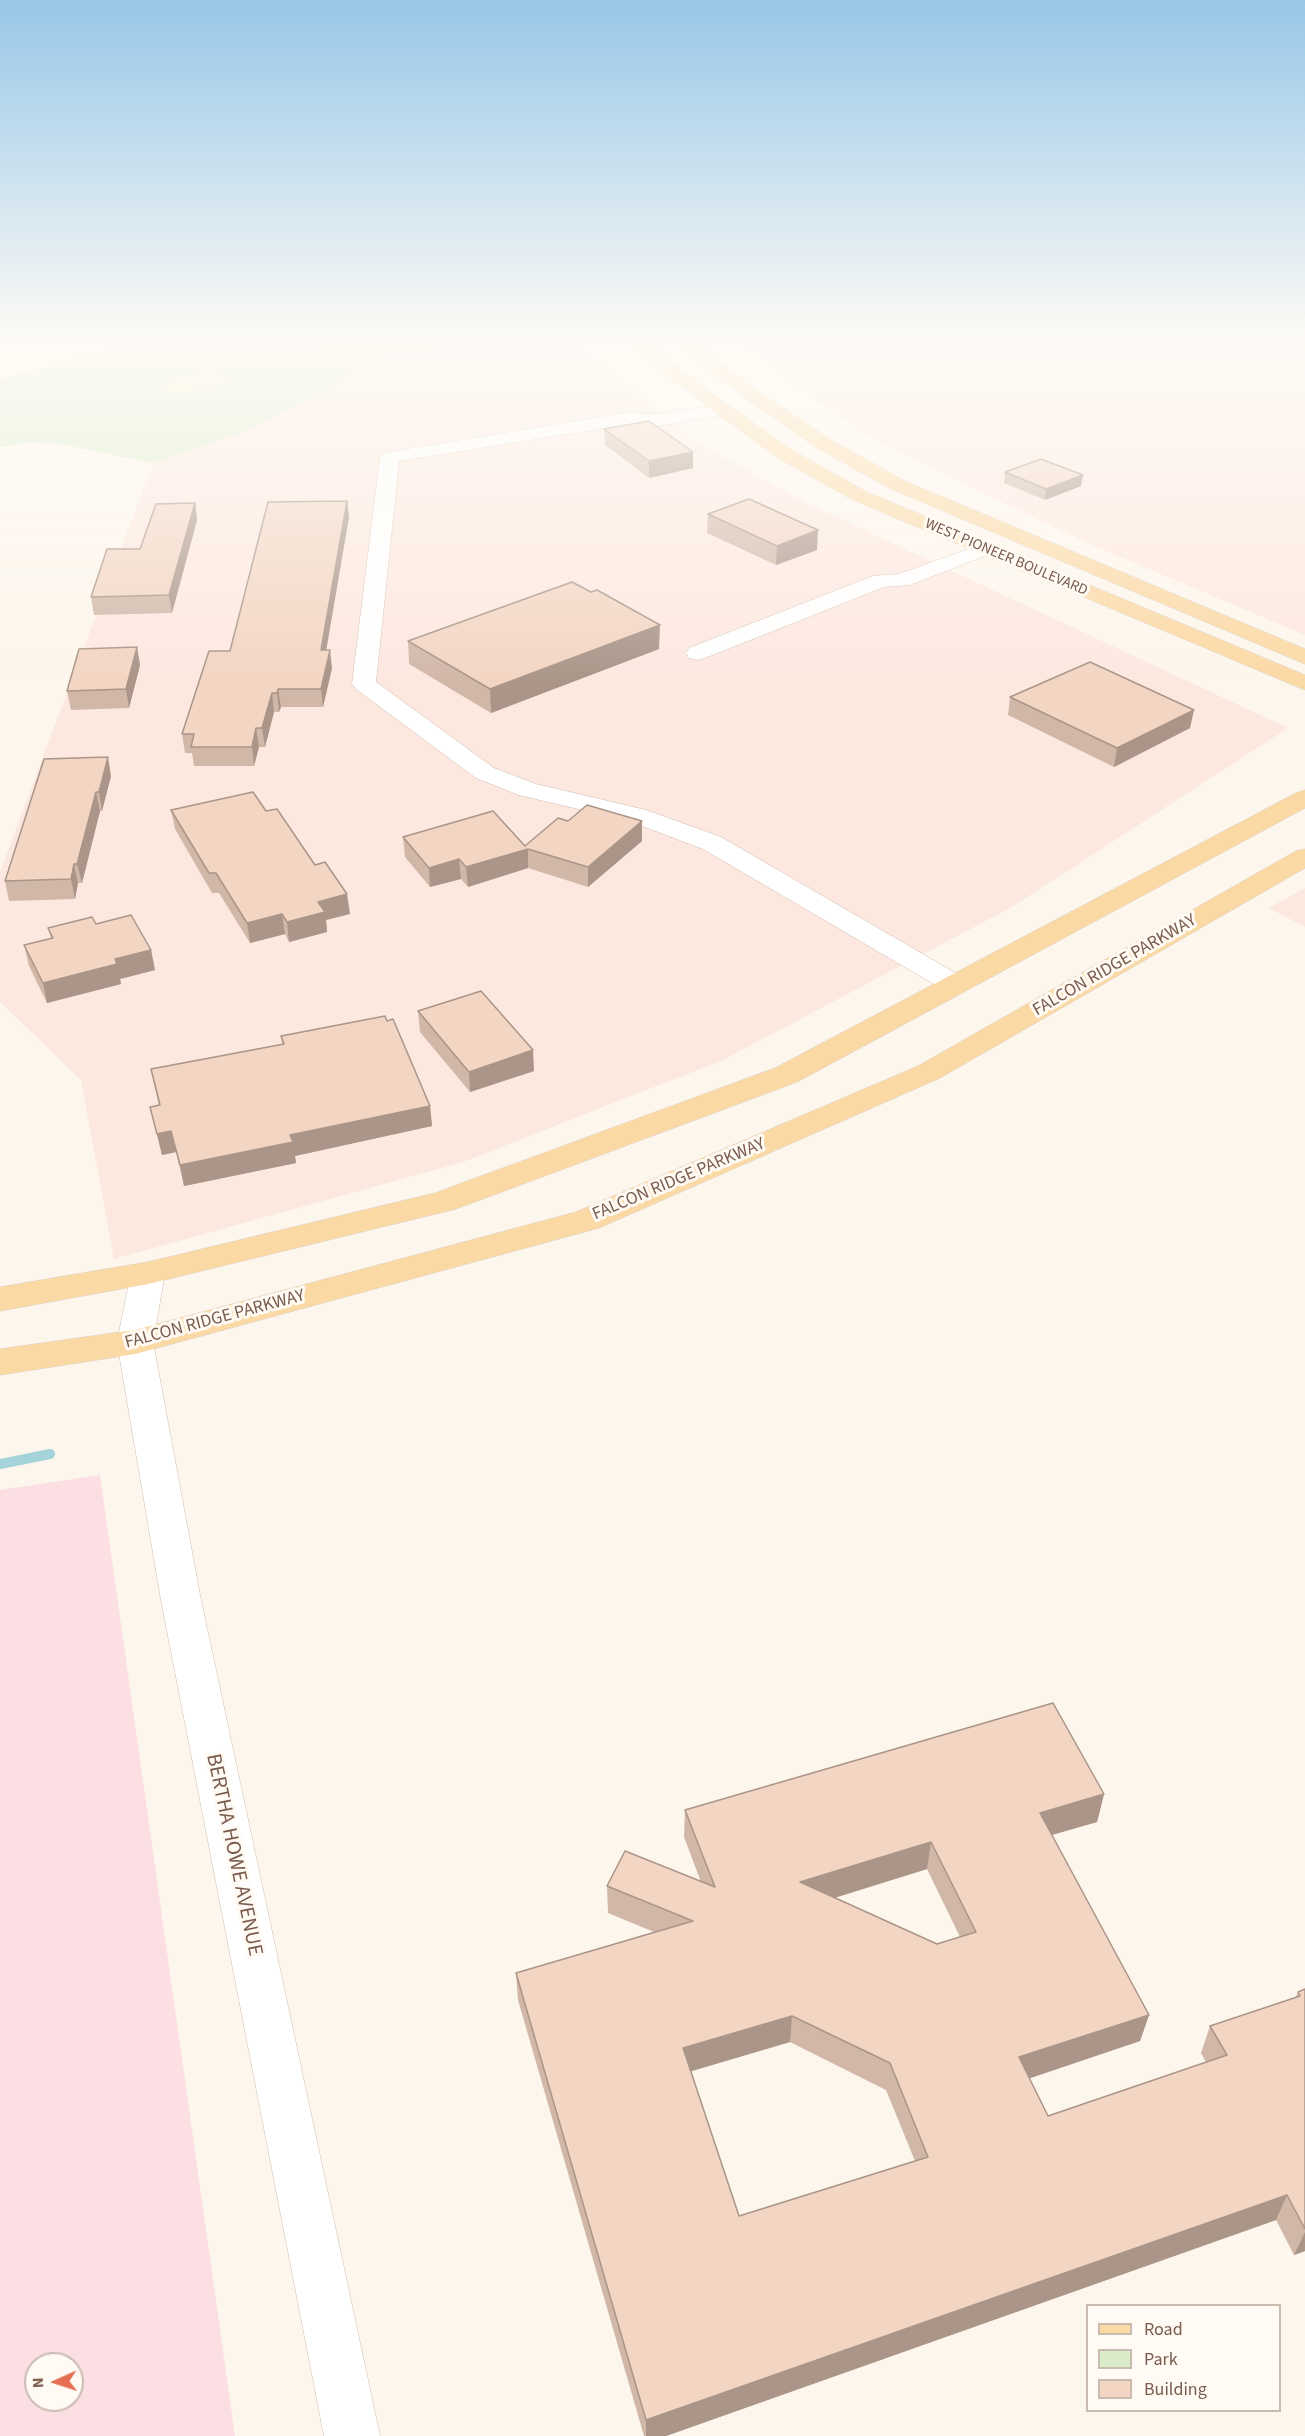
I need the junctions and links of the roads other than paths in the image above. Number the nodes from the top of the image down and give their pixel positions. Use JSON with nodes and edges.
{"nodes":[{"id":1,"x":405,"y":455,"type":"edge"},
{"id":2,"x":786,"y":455,"type":"edge"},
{"id":3,"x":843,"y":455,"type":"edge"},
{"id":4,"x":976,"y":545,"type":"junction"},
{"id":5,"x":697,"y":654,"type":"dead end"},
{"id":6,"x":1305,"y":657,"type":"edge"},
{"id":7,"x":1305,"y":683,"type":"edge"},
{"id":8,"x":1305,"y":798,"type":"edge"},
{"id":9,"x":1305,"y":857,"type":"edge"},
{"id":10,"x":954,"y":984,"type":"junction"},
{"id":11,"x":148,"y":1272,"type":"junction"},
{"id":12,"x":0,"y":1299,"type":"edge"},
{"id":13,"x":135,"y":1342,"type":"junction"},
{"id":14,"x":0,"y":1362,"type":"edge"},
{"id":15,"x":352,"y":2436,"type":"edge"}],
"edges":[{"from":1,"to":10,"type":"street"},
{"from":2,"to":4,"type":"main road","name":"WEST PIONEER BOULEVARD"},
{"from":3,"to":6,"type":"main road","name":"WEST PIONEER BOULEVARD"},
{"from":4,"to":5,"type":"street"},
{"from":4,"to":7,"type":"main road","name":"WEST PIONEER BOULEVARD"},
{"from":8,"to":10,"type":"main road"},
{"from":9,"to":13,"type":"main road","name":"FALCON RIDGE PARKWAY"},
{"from":10,"to":11,"type":"main road"},
{"from":11,"to":12,"type":"main road"},
{"from":11,"to":13,"type":"street","name":"BERTHA HOWE AVENUE"},
{"from":13,"to":14,"type":"main road","name":"FALCON RIDGE PARKWAY"},
{"from":13,"to":15,"type":"street","name":"BERTHA HOWE AVENUE"}]}
